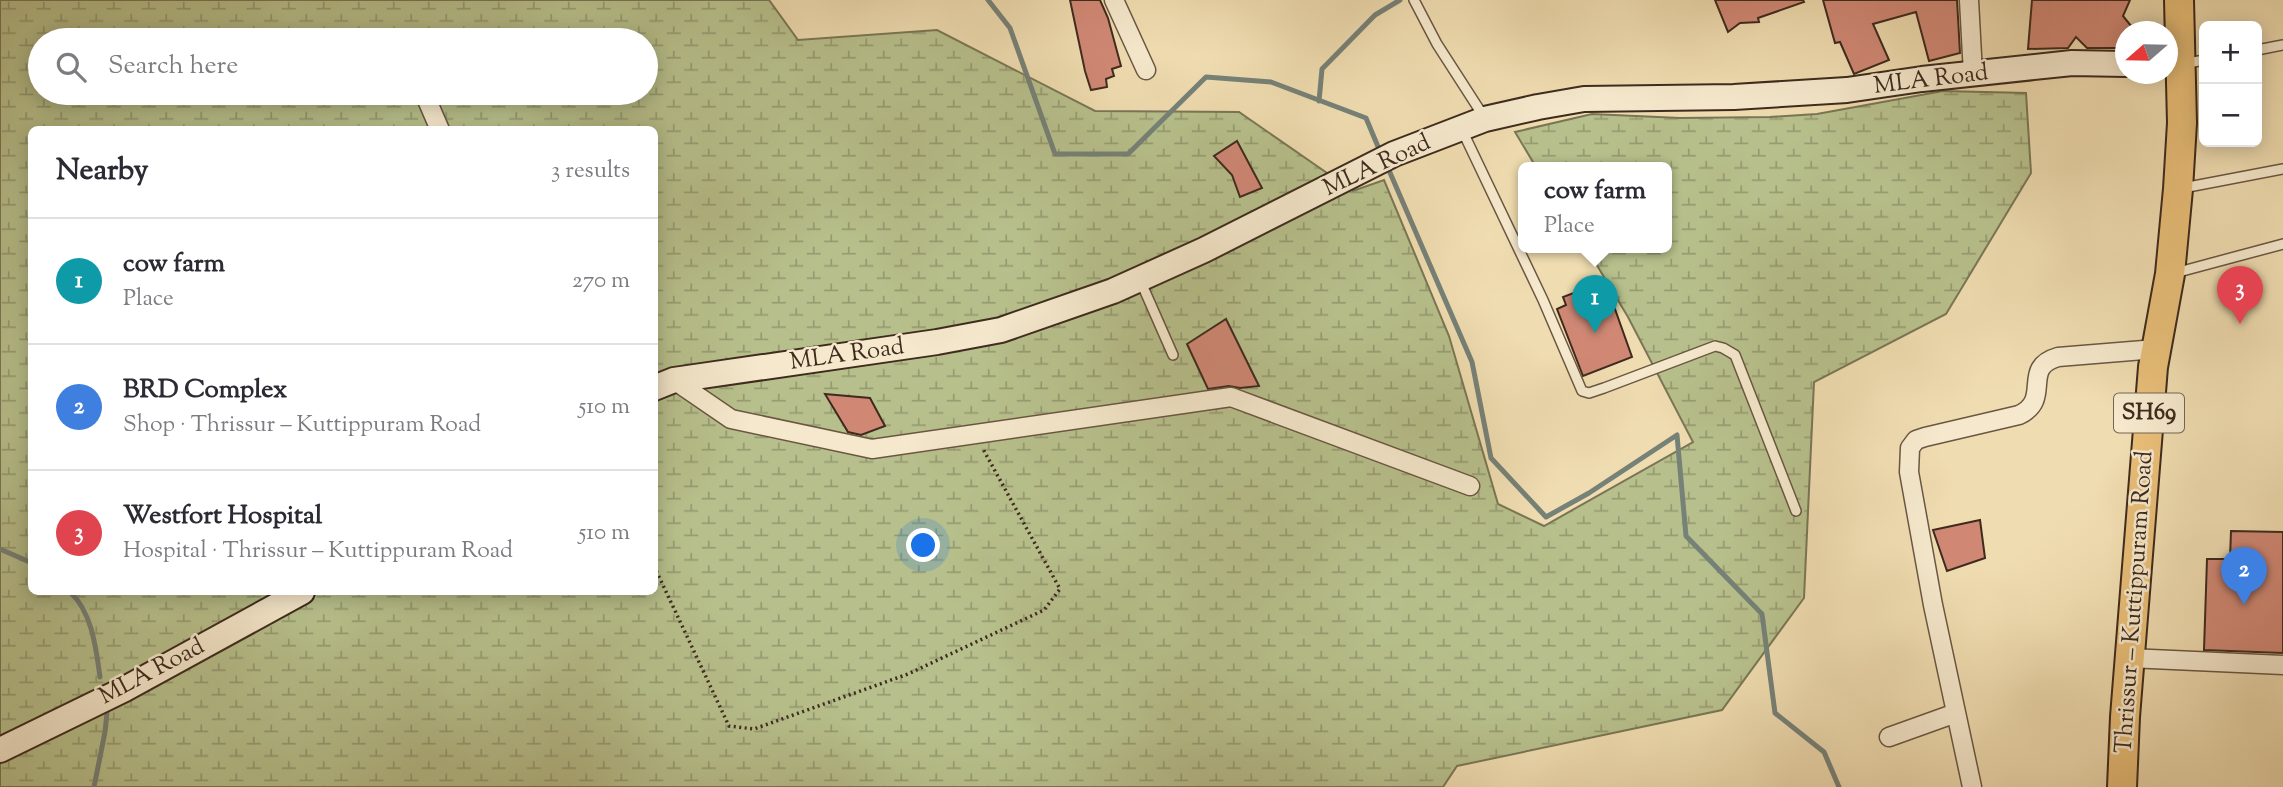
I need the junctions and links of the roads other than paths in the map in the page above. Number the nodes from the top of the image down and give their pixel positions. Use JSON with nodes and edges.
{"nodes":[{"id":1,"x":1114,"y":0,"type":"edge"},
{"id":2,"x":1413,"y":0,"type":"edge"},
{"id":3,"x":1969,"y":0,"type":"edge"},
{"id":4,"x":2179,"y":0,"type":"edge"},
{"id":5,"x":2283,"y":45,"type":"edge"},
{"id":6,"x":2262,"y":49,"type":"edge"},
{"id":7,"x":2184,"y":63,"type":"edge"},
{"id":8,"x":2115,"y":64,"type":"edge"},
{"id":9,"x":1146,"y":69,"type":"dead end"},
{"id":10,"x":1973,"y":74,"type":"junction"},
{"id":11,"x":429,"y":105,"type":"edge"},
{"id":12,"x":1485,"y":119,"type":"junction"},
{"id":13,"x":438,"y":126,"type":"edge"},
{"id":14,"x":1461,"y":128,"type":"junction"},
{"id":15,"x":2283,"y":169,"type":"edge"},
{"id":16,"x":2178,"y":190,"type":"junction"},
{"id":17,"x":2283,"y":244,"type":"edge"},
{"id":18,"x":1518,"y":248,"type":"edge"},
{"id":19,"x":1521,"y":253,"type":"edge"},
{"id":20,"x":2170,"y":274,"type":"junction"},
{"id":21,"x":1139,"y":279,"type":"junction"},
{"id":22,"x":2156,"y":349,"type":"junction"},
{"id":23,"x":1173,"y":355,"type":"dead end"},
{"id":24,"x":664,"y":384,"type":"edge"},
{"id":25,"x":1471,"y":486,"type":"dead end"},
{"id":26,"x":1796,"y":511,"type":"dead end"},
{"id":27,"x":297,"y":595,"type":"edge"},
{"id":28,"x":2129,"y":658,"type":"junction"},
{"id":29,"x":2283,"y":665,"type":"edge"},
{"id":30,"x":1956,"y":713,"type":"junction"},
{"id":31,"x":1889,"y":737,"type":"dead end"},
{"id":32,"x":0,"y":750,"type":"edge"},
{"id":33,"x":1972,"y":787,"type":"edge"},
{"id":34,"x":2122,"y":787,"type":"edge"}],
"edges":[{"from":1,"to":9,"type":"street"},
{"from":2,"to":12,"type":"lane"},
{"from":3,"to":10,"type":"street"},
{"from":4,"to":7,"type":"main road","name":"Thrissur – Kuttippuram Road","number":"SH69"},
{"from":5,"to":6,"type":"lane"},
{"from":7,"to":16,"type":"main road","name":"Thrissur – Kuttippuram Road","number":"SH69"},
{"from":8,"to":10,"type":"street","name":"MLA Road"},
{"from":10,"to":12,"type":"street","name":"MLA Road"},
{"from":11,"to":13,"type":"street"},
{"from":12,"to":14,"type":"street","name":"MLA Road"},
{"from":14,"to":18,"type":"lane"},
{"from":14,"to":21,"type":"street","name":"MLA Road"},
{"from":15,"to":16,"type":"lane"},
{"from":16,"to":20,"type":"main road","name":"Thrissur – Kuttippuram Road","number":"SH69"},
{"from":17,"to":20,"type":"lane"},
{"from":19,"to":26,"type":"lane"},
{"from":20,"to":22,"type":"main road","name":"Thrissur – Kuttippuram Road","number":"SH69"},
{"from":21,"to":23,"type":"lane"},
{"from":21,"to":24,"type":"street","name":"MLA Road"},
{"from":22,"to":28,"type":"main road","name":"Thrissur – Kuttippuram Road","number":"SH69"},
{"from":22,"to":30,"type":"street"},
{"from":24,"to":25,"type":"street"},
{"from":27,"to":32,"type":"street","name":"MLA Road"},
{"from":28,"to":29,"type":"street"},
{"from":28,"to":34,"type":"main road","name":"Thrissur – Kuttippuram Road","number":"SH69"},
{"from":30,"to":31,"type":"street"},
{"from":30,"to":33,"type":"street"}]}
